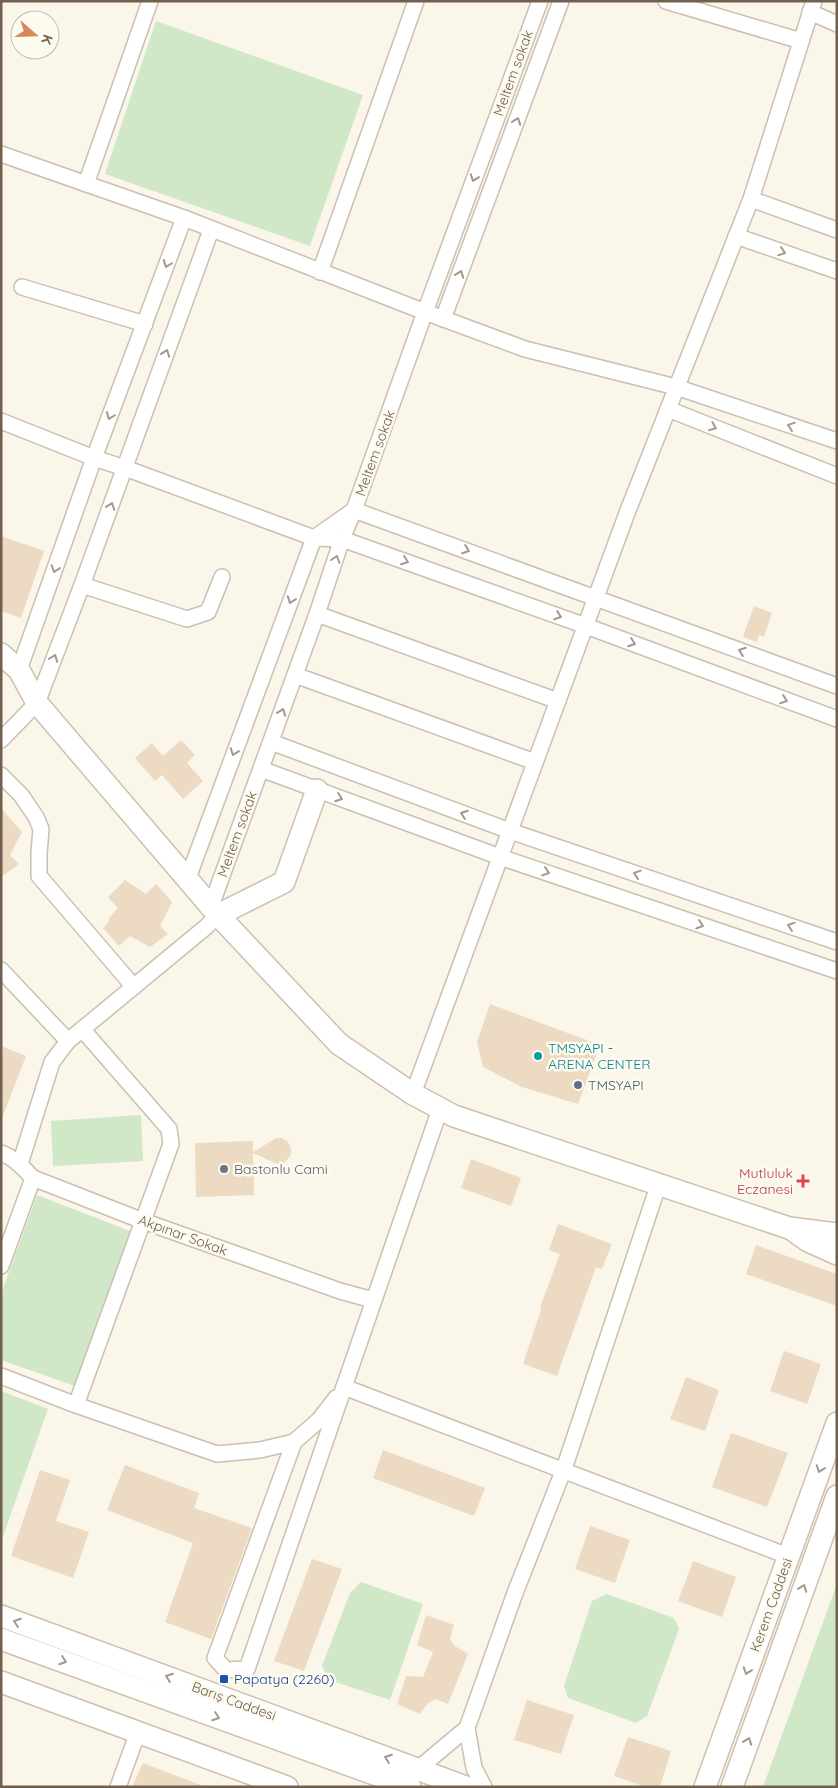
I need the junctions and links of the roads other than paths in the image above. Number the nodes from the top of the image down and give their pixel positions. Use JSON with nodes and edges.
{"nodes":[{"id":1,"x":150,"y":1,"type":"edge"},
{"id":2,"x":416,"y":1,"type":"edge"},
{"id":3,"x":540,"y":1,"type":"edge"},
{"id":4,"x":562,"y":1,"type":"edge"},
{"id":5,"x":666,"y":1,"type":"edge"},
{"id":6,"x":812,"y":7,"type":"edge"},
{"id":7,"x":837,"y":24,"type":"edge"},
{"id":8,"x":801,"y":41,"type":"junction"},
{"id":9,"x":1,"y":154,"type":"edge"},
{"id":10,"x":86,"y":184,"type":"junction"},
{"id":11,"x":751,"y":199,"type":"junction"},
{"id":12,"x":184,"y":218,"type":"junction"},
{"id":13,"x":211,"y":230,"type":"junction"},
{"id":14,"x":837,"y":230,"type":"edge"},
{"id":15,"x":736,"y":236,"type":"junction"},
{"id":16,"x":837,"y":271,"type":"edge"},
{"id":17,"x":320,"y":272,"type":"junction"},
{"id":18,"x":22,"y":287,"type":"dead end"},
{"id":19,"x":425,"y":312,"type":"junction"},
{"id":20,"x":443,"y":319,"type":"junction"},
{"id":21,"x":145,"y":324,"type":"junction"},
{"id":22,"x":676,"y":387,"type":"junction"},
{"id":23,"x":668,"y":409,"type":"junction"},
{"id":24,"x":1,"y":420,"type":"edge"},
{"id":25,"x":837,"y":441,"type":"edge"},
{"id":26,"x":94,"y":458,"type":"junction"},
{"id":27,"x":125,"y":468,"type":"junction"},
{"id":28,"x":837,"y":476,"type":"edge"},
{"id":29,"x":354,"y":510,"type":"junction"},
{"id":30,"x":314,"y":538,"type":"junction"},
{"id":31,"x":342,"y":539,"type":"junction"},
{"id":32,"x":222,"y":577,"type":"dead end"},
{"id":33,"x":82,"y":585,"type":"junction"},
{"id":34,"x":596,"y":597,"type":"junction"},
{"id":35,"x":317,"y":614,"type":"junction"},
{"id":36,"x":586,"y":626,"type":"junction"},
{"id":37,"x":1,"y":654,"type":"edge"},
{"id":38,"x":19,"y":670,"type":"junction"},
{"id":39,"x":295,"y":675,"type":"junction"},
{"id":40,"x":837,"y":686,"type":"edge"},
{"id":41,"x":558,"y":701,"type":"junction"},
{"id":42,"x":37,"y":703,"type":"junction"},
{"id":43,"x":837,"y":720,"type":"edge"},
{"id":44,"x":1,"y":740,"type":"edge"},
{"id":45,"x":270,"y":742,"type":"junction"},
{"id":46,"x":535,"y":762,"type":"junction"},
{"id":47,"x":260,"y":770,"type":"junction"},
{"id":48,"x":1,"y":775,"type":"edge"},
{"id":49,"x":317,"y":790,"type":"junction"},
{"id":50,"x":510,"y":831,"type":"junction"},
{"id":51,"x":500,"y":857,"type":"junction"},
{"id":52,"x":188,"y":878,"type":"junction"},
{"id":53,"x":215,"y":910,"type":"junction"},
{"id":54,"x":837,"y":942,"type":"edge"},
{"id":55,"x":1,"y":970,"type":"edge"},
{"id":56,"x":837,"y":971,"type":"edge"},
{"id":57,"x":134,"y":987,"type":"junction"},
{"id":58,"x":82,"y":1029,"type":"junction"},
{"id":59,"x":68,"y":1041,"type":"junction"},
{"id":60,"x":412,"y":1094,"type":"junction"},
{"id":61,"x":440,"y":1108,"type":"junction"},
{"id":62,"x":1,"y":1154,"type":"edge"},
{"id":63,"x":20,"y":1164,"type":"junction"},
{"id":64,"x":33,"y":1178,"type":"junction"},
{"id":65,"x":659,"y":1183,"type":"junction"},
{"id":66,"x":143,"y":1221,"type":"junction"},
{"id":67,"x":837,"y":1224,"type":"edge"},
{"id":68,"x":789,"y":1228,"type":"junction"},
{"id":69,"x":837,"y":1234,"type":"edge"},
{"id":70,"x":837,"y":1254,"type":"edge"},
{"id":71,"x":1,"y":1266,"type":"edge"},
{"id":72,"x":373,"y":1300,"type":"junction"},
{"id":73,"x":1,"y":1376,"type":"edge"},
{"id":74,"x":344,"y":1387,"type":"junction"},
{"id":75,"x":76,"y":1405,"type":"junction"},
{"id":76,"x":837,"y":1423,"type":"edge"},
{"id":77,"x":294,"y":1442,"type":"junction"},
{"id":78,"x":564,"y":1469,"type":"junction"},
{"id":79,"x":837,"y":1496,"type":"edge"},
{"id":80,"x":788,"y":1556,"type":"junction"},
{"id":81,"x":1,"y":1616,"type":"edge"},
{"id":82,"x":1,"y":1638,"type":"edge"},
{"id":83,"x":226,"y":1670,"type":"junction"},
{"id":84,"x":1,"y":1682,"type":"edge"},
{"id":85,"x":223,"y":1697,"type":"junction"},
{"id":86,"x":467,"y":1728,"type":"junction"},
{"id":87,"x":138,"y":1732,"type":"junction"},
{"id":88,"x":414,"y":1778,"type":"edge"},
{"id":89,"x":118,"y":1787,"type":"edge"},
{"id":90,"x":287,"y":1787,"type":"edge"},
{"id":91,"x":466,"y":1787,"type":"edge"},
{"id":92,"x":484,"y":1787,"type":"edge"},
{"id":93,"x":705,"y":1787,"type":"edge"},
{"id":94,"x":732,"y":1787,"type":"edge"}],
"edges":[{"from":1,"to":10,"type":"street"},
{"from":2,"to":17,"type":"street"},
{"from":3,"to":19,"type":"street","name":"Meltem sokak","one_way":true},
{"from":20,"to":4,"type":"street","name":"Meltem sokak","one_way":true},
{"from":5,"to":8,"type":"street"},
{"from":6,"to":7,"type":"street"},
{"from":6,"to":8,"type":"street"},
{"from":8,"to":11,"type":"street"},
{"from":9,"to":10,"type":"street"},
{"from":10,"to":12,"type":"street"},
{"from":11,"to":14,"type":"street"},
{"from":11,"to":15,"type":"street"},
{"from":12,"to":13,"type":"street"},
{"from":12,"to":21,"type":"street","one_way":true},
{"from":13,"to":17,"type":"street"},
{"from":27,"to":13,"type":"street","one_way":true},
{"from":15,"to":16,"type":"street","one_way":true},
{"from":15,"to":22,"type":"street"},
{"from":17,"to":19,"type":"street"},
{"from":18,"to":21,"type":"street"},
{"from":19,"to":20,"type":"street"},
{"from":19,"to":29,"type":"street","name":"Meltem sokak"},
{"from":20,"to":22,"type":"street"},
{"from":21,"to":26,"type":"street","one_way":true},
{"from":22,"to":23,"type":"street"},
{"from":25,"to":22,"type":"street","one_way":true},
{"from":23,"to":28,"type":"street","one_way":true},
{"from":23,"to":34,"type":"street"},
{"from":24,"to":26,"type":"street"},
{"from":26,"to":27,"type":"street"},
{"from":26,"to":38,"type":"street","one_way":true},
{"from":27,"to":30,"type":"street"},
{"from":33,"to":27,"type":"street","one_way":true},
{"from":29,"to":30,"type":"street"},
{"from":29,"to":31,"type":"street","name":"Meltem sokak"},
{"from":29,"to":34,"type":"street","one_way":true},
{"from":30,"to":31,"type":"street"},
{"from":30,"to":52,"type":"street","one_way":true},
{"from":35,"to":31,"type":"street","name":"Meltem sokak","one_way":true},
{"from":31,"to":36,"type":"street","one_way":true},
{"from":32,"to":33,"type":"street"},
{"from":42,"to":33,"type":"street","one_way":true},
{"from":34,"to":36,"type":"street"},
{"from":40,"to":34,"type":"street","one_way":true},
{"from":35,"to":39,"type":"street","name":"Meltem sokak"},
{"from":35,"to":41,"type":"street"},
{"from":36,"to":41,"type":"street"},
{"from":36,"to":43,"type":"street","one_way":true},
{"from":37,"to":38,"type":"street"},
{"from":38,"to":42,"type":"street"},
{"from":45,"to":39,"type":"street","name":"Meltem sokak","one_way":true},
{"from":39,"to":46,"type":"street"},
{"from":41,"to":46,"type":"street"},
{"from":42,"to":44,"type":"street"},
{"from":42,"to":52,"type":"street"},
{"from":45,"to":47,"type":"street","name":"Meltem sokak"},
{"from":50,"to":45,"type":"street","one_way":true},
{"from":46,"to":50,"type":"street"},
{"from":47,"to":49,"type":"street"},
{"from":47,"to":53,"type":"street","name":"Meltem sokak"},
{"from":48,"to":57,"type":"street"},
{"from":49,"to":51,"type":"street","one_way":true},
{"from":49,"to":53,"type":"street"},
{"from":50,"to":51,"type":"street"},
{"from":54,"to":50,"type":"street","one_way":true},
{"from":51,"to":56,"type":"street","one_way":true},
{"from":51,"to":60,"type":"street"},
{"from":52,"to":53,"type":"street"},
{"from":53,"to":57,"type":"street"},
{"from":53,"to":60,"type":"street"},
{"from":55,"to":59,"type":"street"},
{"from":57,"to":58,"type":"street"},
{"from":58,"to":59,"type":"street"},
{"from":58,"to":66,"type":"street"},
{"from":59,"to":63,"type":"street"},
{"from":60,"to":61,"type":"street"},
{"from":61,"to":65,"type":"street"},
{"from":61,"to":72,"type":"street"},
{"from":62,"to":63,"type":"street","name":"Akpınar Sokak"},
{"from":63,"to":64,"type":"street","name":"Akpınar Sokak"},
{"from":64,"to":66,"type":"street","name":"Akpınar Sokak"},
{"from":64,"to":71,"type":"street"},
{"from":65,"to":68,"type":"street"},
{"from":65,"to":78,"type":"street"},
{"from":66,"to":72,"type":"street","name":"Akpınar Sokak"},
{"from":66,"to":75,"type":"street"},
{"from":67,"to":68,"type":"street"},
{"from":68,"to":69,"type":"street"},
{"from":68,"to":70,"type":"street"},
{"from":72,"to":74,"type":"street"},
{"from":73,"to":75,"type":"street"},
{"from":74,"to":77,"type":"street"},
{"from":74,"to":78,"type":"street"},
{"from":74,"to":83,"type":"street"},
{"from":75,"to":77,"type":"street"},
{"from":76,"to":80,"type":"street","name":"Kerem Caddesi","one_way":true},
{"from":77,"to":83,"type":"street"},
{"from":78,"to":80,"type":"street"},
{"from":78,"to":86,"type":"street"},
{"from":94,"to":79,"type":"street","name":"Kerem Caddesi","one_way":true},
{"from":80,"to":93,"type":"street","name":"Kerem Caddesi","one_way":true},
{"from":85,"to":81,"type":"street","name":"Barış Caddesi","one_way":true},
{"from":82,"to":88,"type":"street","name":"Barış Caddesi","one_way":true},
{"from":83,"to":85,"type":"street"},
{"from":84,"to":87,"type":"street"},
{"from":88,"to":85,"type":"street","name":"Barış Caddesi","one_way":true},
{"from":86,"to":88,"type":"street"},
{"from":86,"to":92,"type":"street"},
{"from":87,"to":89,"type":"street"},
{"from":87,"to":90,"type":"street"},
{"from":88,"to":91,"type":"street","name":"Barış Caddesi"}]}
